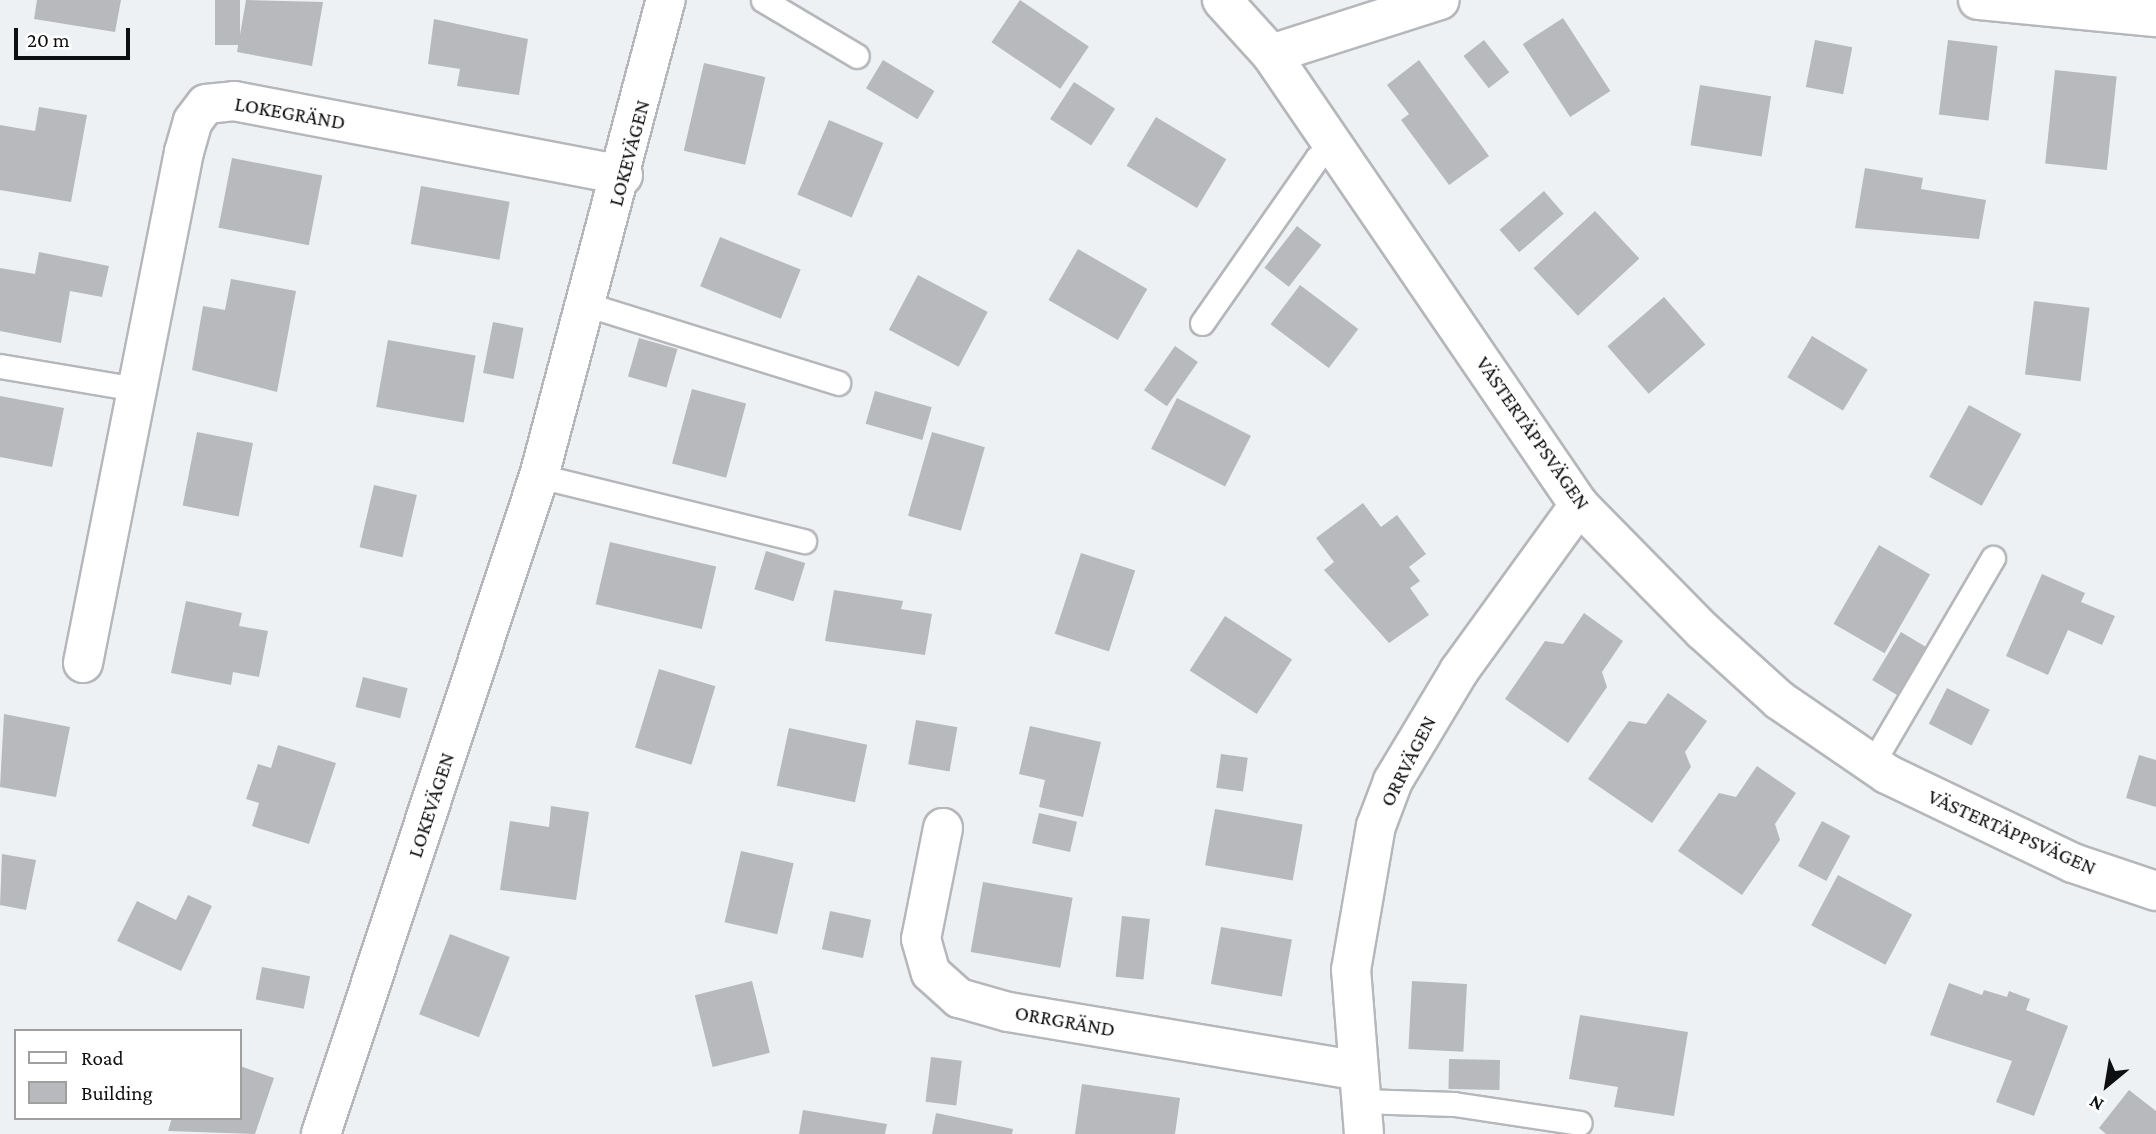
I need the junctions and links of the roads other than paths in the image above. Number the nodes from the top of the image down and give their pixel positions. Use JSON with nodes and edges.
{"nodes":[{"id":1,"x":666,"y":0,"type":"edge"},
{"id":2,"x":763,"y":0,"type":"edge"},
{"id":3,"x":1222,"y":0,"type":"edge"},
{"id":4,"x":1440,"y":0,"type":"edge"},
{"id":5,"x":1978,"y":0,"type":"edge"},
{"id":6,"x":2156,"y":17,"type":"edge"},
{"id":7,"x":1271,"y":54,"type":"junction"},
{"id":8,"x":857,"y":56,"type":"dead end"},
{"id":9,"x":1333,"y":146,"type":"junction"},
{"id":10,"x":623,"y":175,"type":"junction"},
{"id":11,"x":588,"y":305,"type":"junction"},
{"id":12,"x":1202,"y":323,"type":"dead end"},
{"id":13,"x":0,"y":366,"type":"edge"},
{"id":14,"x":838,"y":383,"type":"dead end"},
{"id":15,"x":136,"y":389,"type":"junction"},
{"id":16,"x":540,"y":476,"type":"junction"},
{"id":17,"x":1579,"y":505,"type":"junction"},
{"id":18,"x":804,"y":541,"type":"dead end"},
{"id":19,"x":1993,"y":558,"type":"dead end"},
{"id":20,"x":83,"y":663,"type":"dead end"},
{"id":21,"x":1872,"y":764,"type":"junction"},
{"id":22,"x":943,"y":828,"type":"dead end"},
{"id":23,"x":2156,"y":891,"type":"edge"},
{"id":24,"x":1360,"y":1102,"type":"edge"},
{"id":25,"x":1580,"y":1123,"type":"dead end"},
{"id":26,"x":321,"y":1134,"type":"edge"}],
"edges":[{"from":1,"to":10,"type":"street","name":"LOKEVÄGEN"},
{"from":2,"to":8,"type":"lane"},
{"from":3,"to":7,"type":"street","name":"VÄSTERTÄPPSVÄGEN"},
{"from":4,"to":7,"type":"street"},
{"from":5,"to":6,"type":"street"},
{"from":7,"to":9,"type":"street","name":"VÄSTERTÄPPSVÄGEN"},
{"from":9,"to":12,"type":"lane"},
{"from":9,"to":17,"type":"street","name":"VÄSTERTÄPPSVÄGEN"},
{"from":10,"to":11,"type":"street","name":"LOKEVÄGEN"},
{"from":10,"to":15,"type":"street","name":"LOKEGRÄND"},
{"from":11,"to":14,"type":"lane"},
{"from":11,"to":16,"type":"street","name":"LOKEVÄGEN"},
{"from":13,"to":15,"type":"lane"},
{"from":15,"to":20,"type":"street","name":"LOKEGRÄND"},
{"from":16,"to":18,"type":"lane"},
{"from":16,"to":26,"type":"street","name":"LOKEVÄGEN"},
{"from":17,"to":21,"type":"street","name":"VÄSTERTÄPPSVÄGEN"},
{"from":17,"to":24,"type":"street","name":"ORRVÄGEN"},
{"from":19,"to":21,"type":"lane"},
{"from":21,"to":23,"type":"street","name":"VÄSTERTÄPPSVÄGEN"},
{"from":22,"to":24,"type":"street","name":"ORRGRÄND"},
{"from":24,"to":25,"type":"lane"}]}
